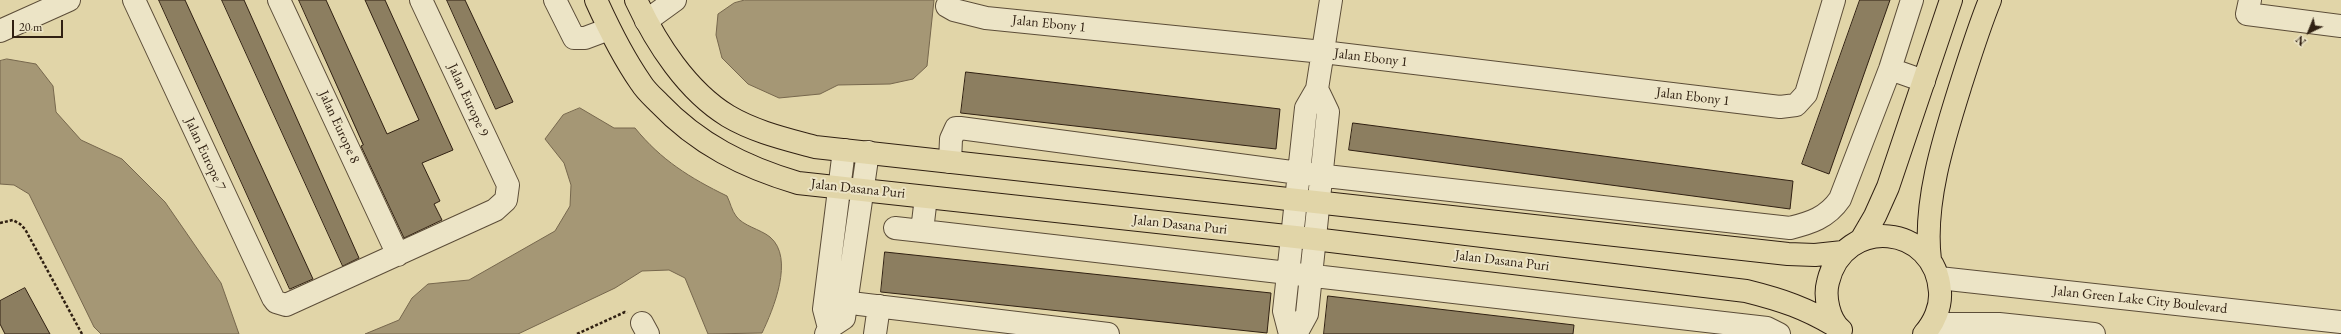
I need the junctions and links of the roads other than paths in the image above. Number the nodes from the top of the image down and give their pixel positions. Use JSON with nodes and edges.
{"nodes":[{"id":1,"x":69,"y":0,"type":"edge"},
{"id":2,"x":134,"y":0,"type":"edge"},
{"id":3,"x":279,"y":0,"type":"edge"},
{"id":4,"x":421,"y":0,"type":"edge"},
{"id":5,"x":556,"y":0,"type":"edge"},
{"id":6,"x":596,"y":0,"type":"edge"},
{"id":7,"x":636,"y":0,"type":"edge"},
{"id":8,"x":675,"y":0,"type":"edge"},
{"id":9,"x":1331,"y":0,"type":"edge"},
{"id":10,"x":1834,"y":0,"type":"edge"},
{"id":11,"x":1912,"y":0,"type":"edge"},
{"id":12,"x":1951,"y":0,"type":"edge"},
{"id":13,"x":1990,"y":0,"type":"edge"},
{"id":14,"x":2250,"y":0,"type":"edge"},
{"id":15,"x":947,"y":6,"type":"dead end"},
{"id":16,"x":646,"y":21,"type":"junction"},
{"id":17,"x":2341,"y":26,"type":"edge"},
{"id":18,"x":609,"y":29,"type":"junction"},
{"id":19,"x":0,"y":31,"type":"edge"},
{"id":20,"x":1323,"y":52,"type":"junction"},
{"id":21,"x":1890,"y":69,"type":"junction"},
{"id":22,"x":1924,"y":81,"type":"junction"},
{"id":23,"x":1317,"y":89,"type":"junction"},
{"id":24,"x":844,"y":150,"type":"junction"},
{"id":25,"x":868,"y":152,"type":"junction"},
{"id":26,"x":950,"y":162,"type":"junction"},
{"id":27,"x":1299,"y":173,"type":"junction"},
{"id":28,"x":1321,"y":175,"type":"junction"},
{"id":29,"x":838,"y":187,"type":"junction"},
{"id":30,"x":862,"y":190,"type":"junction"},
{"id":31,"x":926,"y":197,"type":"junction"},
{"id":32,"x":1296,"y":201,"type":"junction"},
{"id":33,"x":1318,"y":204,"type":"junction"},
{"id":34,"x":895,"y":228,"type":"dead end"},
{"id":35,"x":922,"y":231,"type":"junction"},
{"id":36,"x":1292,"y":237,"type":"junction"},
{"id":37,"x":1314,"y":239,"type":"junction"},
{"id":38,"x":1861,"y":240,"type":"junction"},
{"id":39,"x":1843,"y":252,"type":"junction"},
{"id":40,"x":398,"y":255,"type":"junction"},
{"id":41,"x":1935,"y":269,"type":"junction"},
{"id":42,"x":1288,"y":274,"type":"junction"},
{"id":43,"x":1310,"y":276,"type":"junction"},
{"id":44,"x":2341,"y":322,"type":"edge"},
{"id":45,"x":976,"y":326,"type":"edge"},
{"id":46,"x":1928,"y":329,"type":"edge"},
{"id":47,"x":828,"y":331,"type":"edge"},
{"id":48,"x":1841,"y":331,"type":"edge"},
{"id":49,"x":1077,"y":332,"type":"edge"},
{"id":50,"x":875,"y":334,"type":"edge"},
{"id":51,"x":1108,"y":334,"type":"edge"},
{"id":52,"x":1290,"y":334,"type":"edge"},
{"id":53,"x":1296,"y":334,"type":"edge"},
{"id":54,"x":1779,"y":334,"type":"edge"},
{"id":55,"x":2094,"y":334,"type":"edge"}],
"edges":[{"from":1,"to":19,"type":"street"},
{"from":2,"to":40,"type":"street","name":"Jalan Europe 7"},
{"from":3,"to":40,"type":"street","name":"Jalan Europe 8"},
{"from":4,"to":40,"type":"street","name":"Jalan Europe 9"},
{"from":5,"to":18,"type":"street"},
{"from":6,"to":18,"type":"main road","name":"Jalan Dasana Puri"},
{"from":7,"to":16,"type":"main road"},
{"from":8,"to":16,"type":"street"},
{"from":9,"to":20,"type":"street"},
{"from":10,"to":20,"type":"street","name":"Jalan Ebony 1"},
{"from":11,"to":21,"type":"street"},
{"from":12,"to":22,"type":"main road"},
{"from":13,"to":41,"type":"main road"},
{"from":14,"to":17,"type":"street"},
{"from":15,"to":20,"type":"street","name":"Jalan Ebony 1"},
{"from":16,"to":24,"type":"main road"},
{"from":18,"to":29,"type":"main road","name":"Jalan Dasana Puri"},
{"from":20,"to":23,"type":"street"},
{"from":21,"to":22,"type":"street"},
{"from":21,"to":28,"type":"street"},
{"from":22,"to":38,"type":"main road"},
{"from":23,"to":27,"type":"street"},
{"from":23,"to":28,"type":"street"},
{"from":24,"to":25,"type":"main road"},
{"from":24,"to":29,"type":"street"},
{"from":25,"to":26,"type":"main road"},
{"from":25,"to":30,"type":"street"},
{"from":26,"to":27,"type":"street"},
{"from":26,"to":32,"type":"main road"},
{"from":27,"to":28,"type":"street"},
{"from":27,"to":32,"type":"street"},
{"from":28,"to":33,"type":"street"},
{"from":29,"to":30,"type":"main road","name":"Jalan Dasana Puri"},
{"from":29,"to":47,"type":"street"},
{"from":30,"to":31,"type":"main road","name":"Jalan Dasana Puri"},
{"from":30,"to":47,"type":"street"},
{"from":31,"to":35,"type":"street"},
{"from":31,"to":36,"type":"main road","name":"Jalan Dasana Puri"},
{"from":32,"to":33,"type":"main road"},
{"from":32,"to":36,"type":"street"},
{"from":33,"to":37,"type":"street"},
{"from":33,"to":39,"type":"main road"},
{"from":34,"to":35,"type":"street"},
{"from":35,"to":42,"type":"street"},
{"from":36,"to":37,"type":"main road","name":"Jalan Dasana Puri"},
{"from":36,"to":42,"type":"street"},
{"from":37,"to":43,"type":"street"},
{"from":37,"to":48,"type":"main road","name":"Jalan Dasana Puri"},
{"from":38,"to":39,"type":"main road"},
{"from":38,"to":41,"type":"main road"},
{"from":39,"to":48,"type":"main road"},
{"from":41,"to":44,"type":"street","name":"Jalan Green Lake City Boulevard"},
{"from":41,"to":46,"type":"main road"},
{"from":42,"to":43,"type":"street"},
{"from":42,"to":52,"type":"street"},
{"from":43,"to":53,"type":"street"},
{"from":43,"to":54,"type":"street"},
{"from":45,"to":49,"type":"street"},
{"from":45,"to":50,"type":"street"},
{"from":46,"to":55,"type":"street"},
{"from":49,"to":51,"type":"street"}]}
